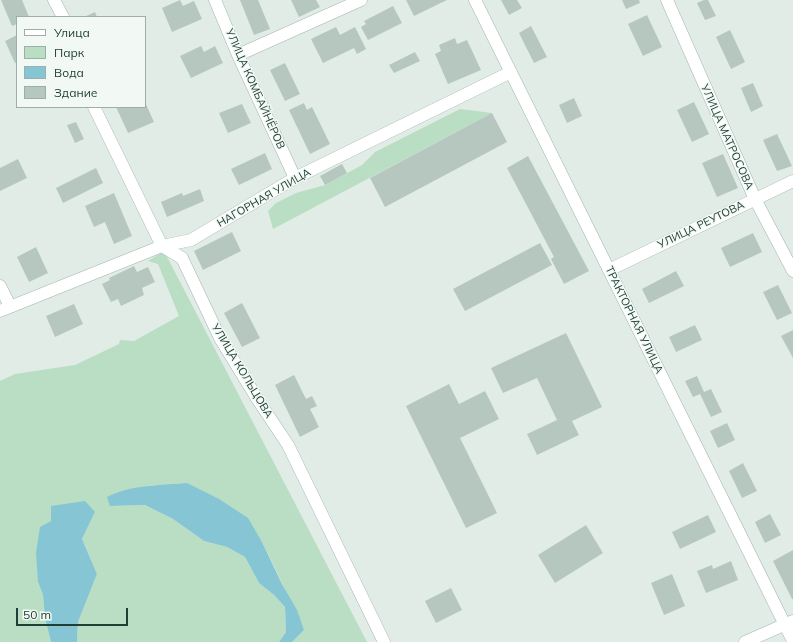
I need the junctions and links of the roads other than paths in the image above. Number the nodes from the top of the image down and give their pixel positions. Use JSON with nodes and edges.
{"nodes":[{"id":1,"x":54,"y":0,"type":"edge"},
{"id":2,"x":215,"y":0,"type":"edge"},
{"id":3,"x":361,"y":0,"type":"edge"},
{"id":4,"x":475,"y":0,"type":"edge"},
{"id":5,"x":667,"y":0,"type":"edge"},
{"id":6,"x":62,"y":16,"type":"edge"},
{"id":7,"x":238,"y":55,"type":"junction"},
{"id":8,"x":511,"y":72,"type":"junction"},
{"id":9,"x":94,"y":108,"type":"edge"},
{"id":10,"x":295,"y":178,"type":"junction"},
{"id":11,"x":793,"y":181,"type":"edge"},
{"id":12,"x":755,"y":199,"type":"junction"},
{"id":13,"x":162,"y":246,"type":"junction"},
{"id":14,"x":609,"y":270,"type":"junction"},
{"id":15,"x":793,"y":271,"type":"edge"},
{"id":16,"x":0,"y":286,"type":"edge"},
{"id":17,"x":5,"y":308,"type":"edge"},
{"id":18,"x":789,"y":622,"type":"edge"},
{"id":19,"x":793,"y":641,"type":"edge"},
{"id":20,"x":384,"y":642,"type":"edge"},
{"id":21,"x":745,"y":642,"type":"edge"}],
"edges":[{"from":1,"to":6,"type":"street"},
{"from":2,"to":7,"type":"street","name":"УЛИЦА КОМБАЙНЁРОВ"},
{"from":3,"to":7,"type":"street"},
{"from":4,"to":8,"type":"street","name":"ТРАКТОРНАЯ УЛИЦА"},
{"from":5,"to":12,"type":"street","name":"УЛИЦА МАТРОСОВА"},
{"from":7,"to":10,"type":"street","name":"УЛИЦА КОМБАЙНЁРОВ"},
{"from":8,"to":10,"type":"street","name":"НАГОРНАЯ УЛИЦА"},
{"from":8,"to":14,"type":"street","name":"ТРАКТОРНАЯ УЛИЦА"},
{"from":9,"to":13,"type":"street"},
{"from":10,"to":13,"type":"street","name":"НАГОРНАЯ УЛИЦА"},
{"from":11,"to":12,"type":"street","name":"УЛИЦА РЕУТОВА"},
{"from":12,"to":14,"type":"street","name":"УЛИЦА РЕУТОВА"},
{"from":12,"to":15,"type":"street","name":"УЛИЦА МАТРОСОВА"},
{"from":13,"to":17,"type":"street","name":"НАГОРНАЯ УЛИЦА"},
{"from":13,"to":20,"type":"street","name":"УЛИЦА КОЛЬЦОВА"},
{"from":14,"to":18,"type":"street","name":"ТРАКТОРНАЯ УЛИЦА"},
{"from":16,"to":17,"type":"street","name":"НАГОРНАЯ УЛИЦА"},
{"from":18,"to":19,"type":"street","name":"ТРАКТОРНАЯ УЛИЦА"},
{"from":18,"to":21,"type":"street"}]}
